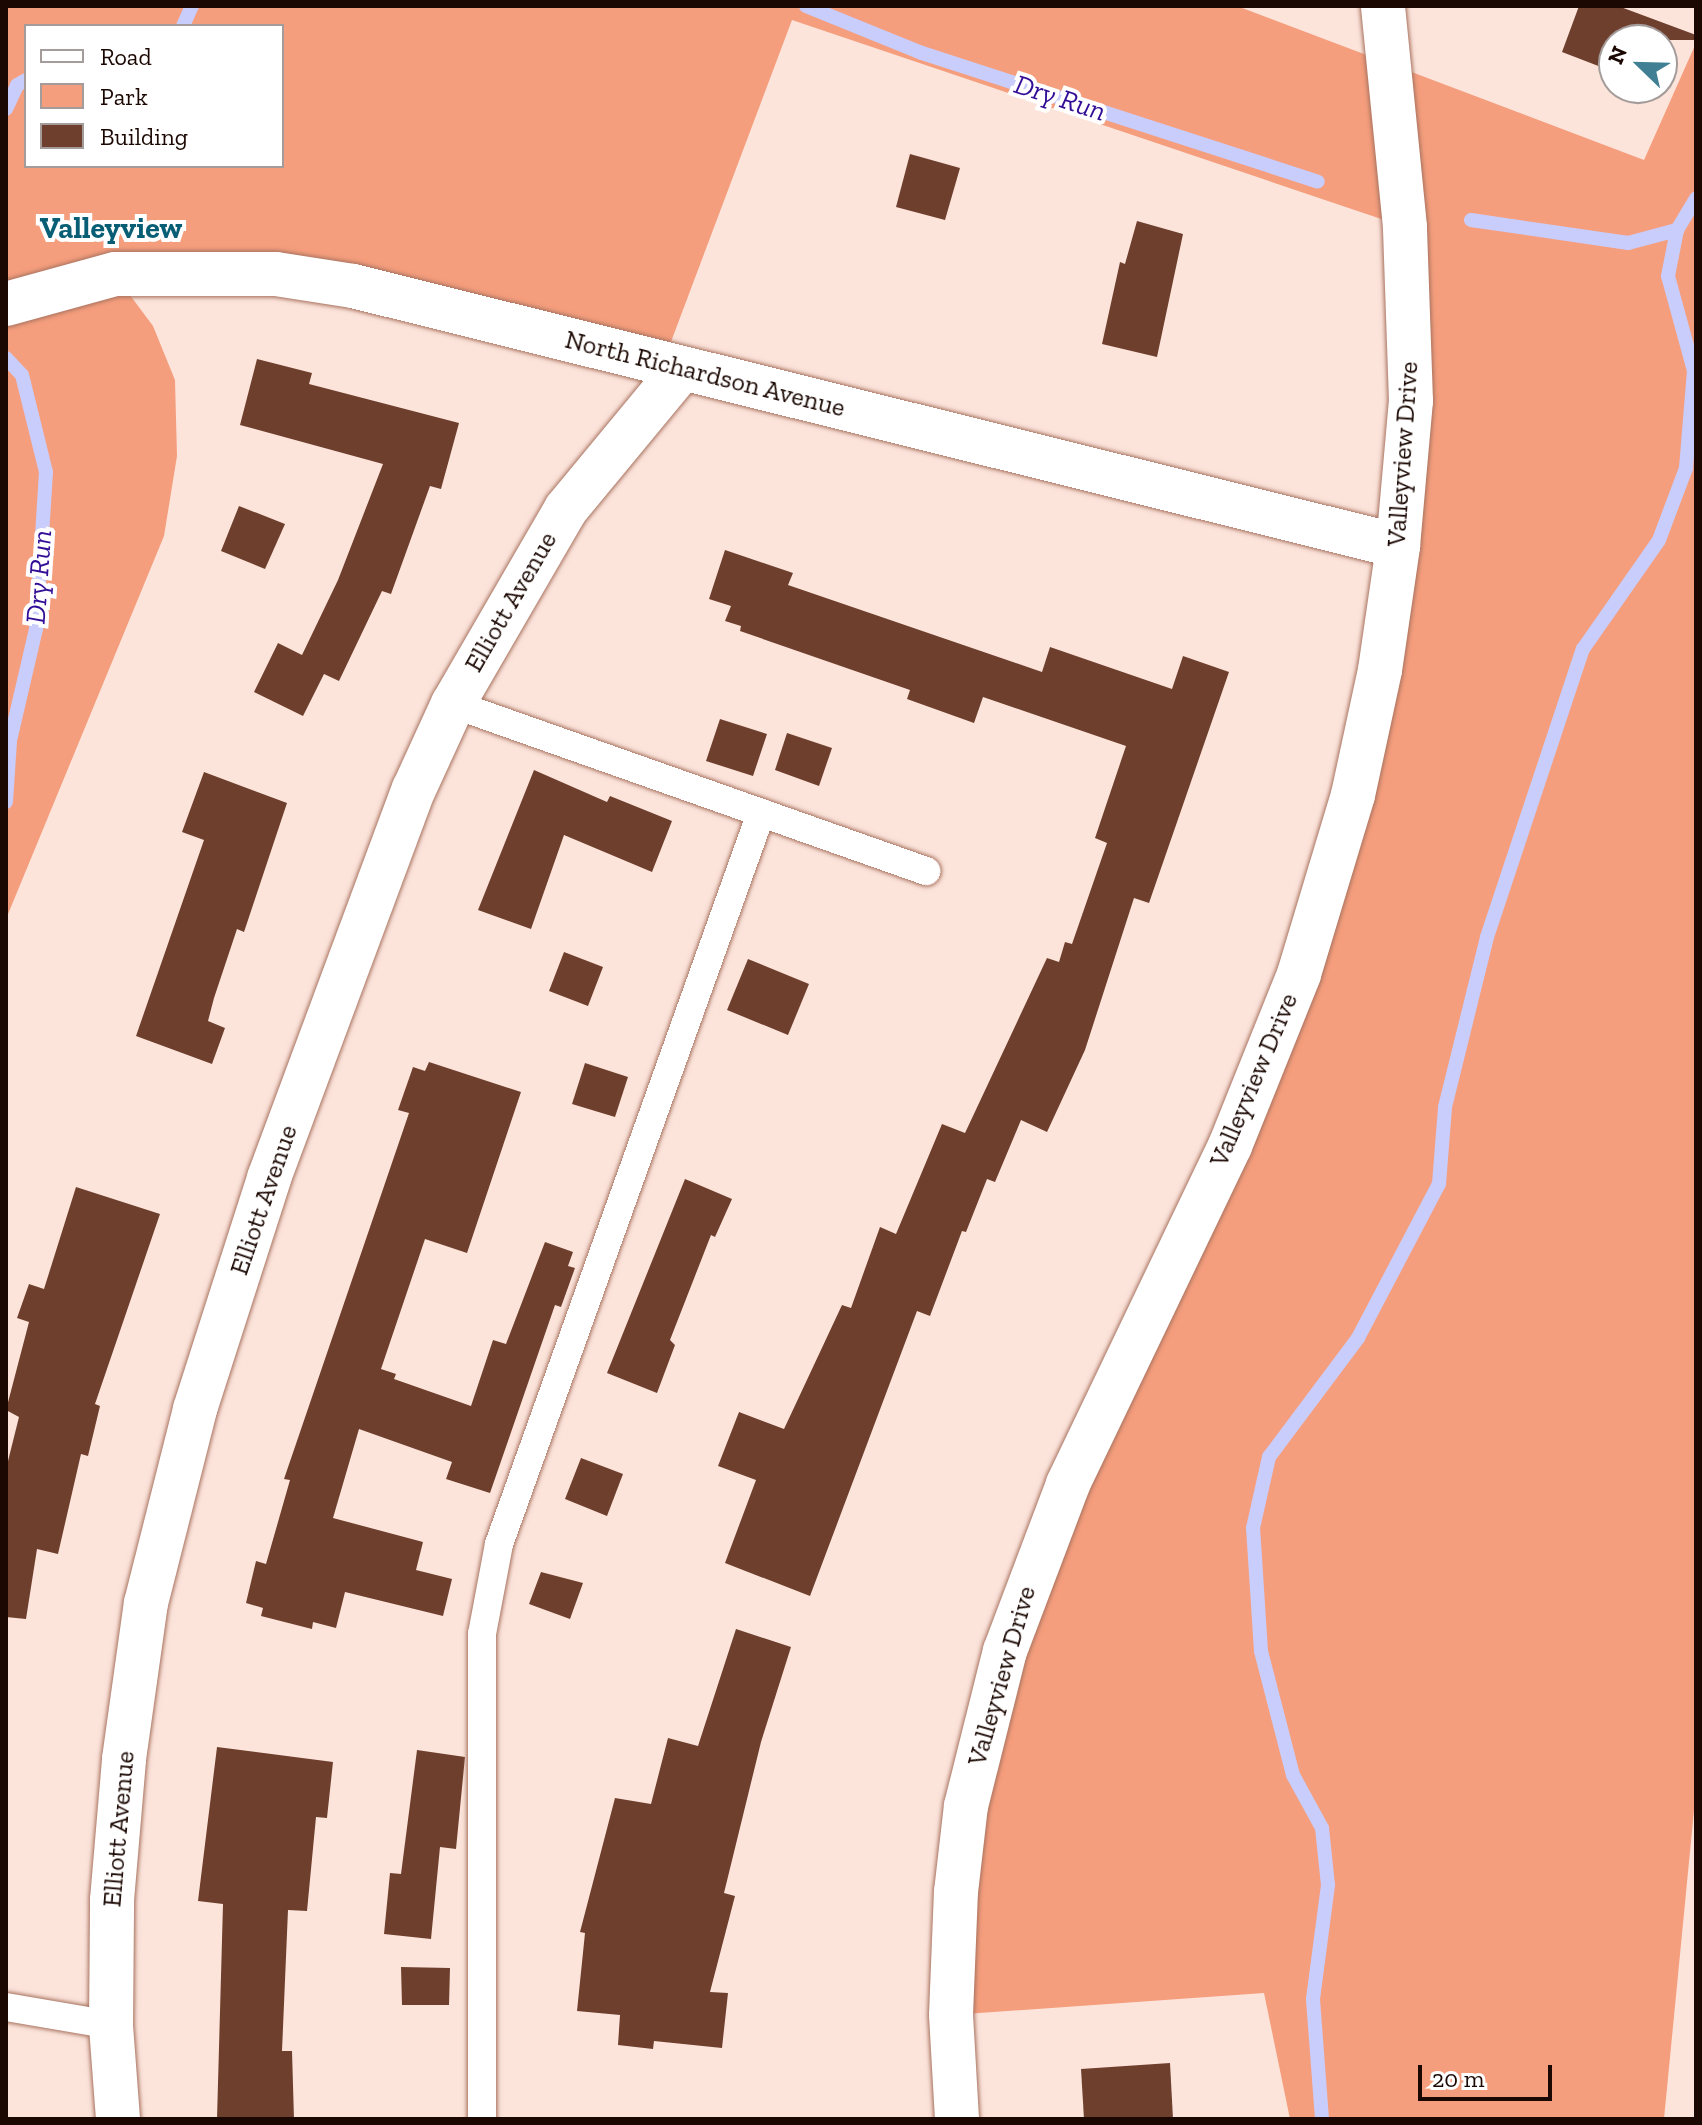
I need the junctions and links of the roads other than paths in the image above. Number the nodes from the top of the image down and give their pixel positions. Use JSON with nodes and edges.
{"nodes":[{"id":1,"x":1383,"y":6,"type":"edge"},
{"id":2,"x":6,"y":304,"type":"edge"},
{"id":3,"x":682,"y":369,"type":"junction"},
{"id":4,"x":1398,"y":546,"type":"junction"},
{"id":5,"x":453,"y":704,"type":"junction"},
{"id":6,"x":761,"y":813,"type":"junction"},
{"id":7,"x":926,"y":871,"type":"dead end"},
{"id":8,"x":6,"y":2007,"type":"edge"},
{"id":9,"x":111,"y":2025,"type":"junction"},
{"id":10,"x":118,"y":2119,"type":"edge"},
{"id":11,"x":482,"y":2119,"type":"edge"},
{"id":12,"x":957,"y":2119,"type":"edge"}],
"edges":[{"from":1,"to":4,"type":"street","name":"Valleyview Drive"},
{"from":2,"to":3,"type":"street","name":"North Richardson Avenue"},
{"from":3,"to":4,"type":"street","name":"North Richardson Avenue"},
{"from":3,"to":5,"type":"street","name":"Elliott Avenue"},
{"from":4,"to":12,"type":"street","name":"Valleyview Drive"},
{"from":5,"to":6,"type":"lane"},
{"from":5,"to":9,"type":"street","name":"Elliott Avenue"},
{"from":6,"to":7,"type":"lane"},
{"from":6,"to":11,"type":"lane"},
{"from":8,"to":9,"type":"lane"},
{"from":9,"to":10,"type":"street","name":"Elliott Avenue"}]}
